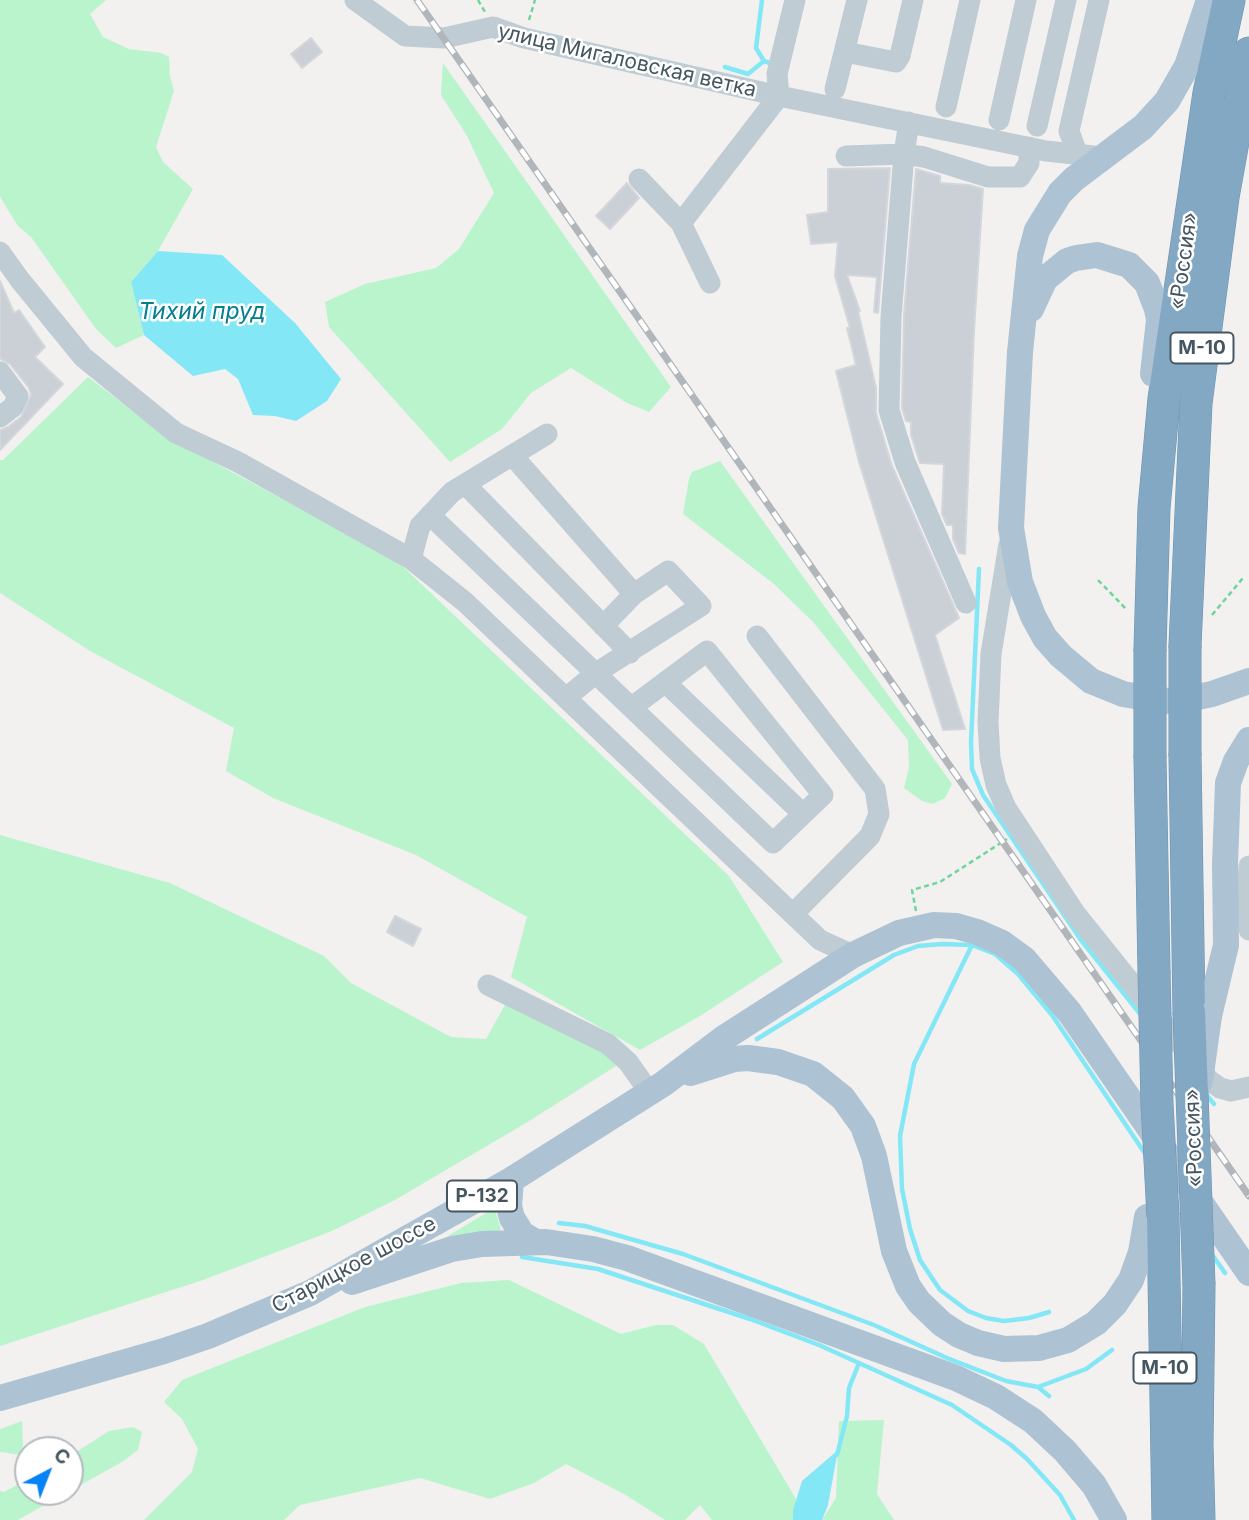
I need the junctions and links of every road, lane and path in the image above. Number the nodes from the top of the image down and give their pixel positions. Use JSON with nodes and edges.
{"nodes":[{"id":1,"x":355,"y":0,"type":"edge"},
{"id":2,"x":535,"y":0,"type":"edge"},
{"id":3,"x":795,"y":0,"type":"edge"},
{"id":4,"x":857,"y":0,"type":"edge"},
{"id":5,"x":913,"y":0,"type":"edge"},
{"id":6,"x":970,"y":0,"type":"edge"},
{"id":7,"x":1027,"y":0,"type":"edge"},
{"id":8,"x":1066,"y":0,"type":"edge"},
{"id":9,"x":1098,"y":0,"type":"edge"},
{"id":10,"x":1209,"y":0,"type":"edge"},
{"id":11,"x":1228,"y":0,"type":"edge"},
{"id":12,"x":524,"y":38,"type":"junction"},
{"id":13,"x":845,"y":52,"type":"junction"},
{"id":14,"x":1249,"y":54,"type":"edge"},
{"id":15,"x":835,"y":89,"type":"dead end"},
{"id":16,"x":779,"y":96,"type":"junction"},
{"id":17,"x":946,"y":107,"type":"dead end"},
{"id":18,"x":999,"y":120,"type":"dead end"},
{"id":19,"x":909,"y":122,"type":"junction"},
{"id":20,"x":1037,"y":126,"type":"dead end"},
{"id":21,"x":1029,"y":147,"type":"junction"},
{"id":22,"x":1077,"y":153,"type":"junction"},
{"id":23,"x":904,"y":154,"type":"junction"},
{"id":24,"x":846,"y":156,"type":"dead end"},
{"id":25,"x":1103,"y":158,"type":"junction"},
{"id":26,"x":639,"y":178,"type":"dead end"},
{"id":27,"x":681,"y":223,"type":"junction"},
{"id":28,"x":0,"y":252,"type":"edge"},
{"id":29,"x":710,"y":283,"type":"dead end"},
{"id":30,"x":1020,"y":352,"type":"junction"},
{"id":31,"x":0,"y":372,"type":"edge"},
{"id":32,"x":0,"y":417,"type":"edge"},
{"id":33,"x":547,"y":434,"type":"dead end"},
{"id":34,"x":1159,"y":451,"type":"junction"},
{"id":35,"x":512,"y":455,"type":"junction"},
{"id":36,"x":465,"y":484,"type":"junction"},
{"id":37,"x":430,"y":515,"type":"junction"},
{"id":38,"x":1011,"y":528,"type":"junction"},
{"id":39,"x":411,"y":559,"type":"junction"},
{"id":40,"x":1243,"y":578,"type":"dead end"},
{"id":41,"x":1098,"y":580,"type":"dead end"},
{"id":42,"x":634,"y":594,"type":"junction"},
{"id":43,"x":966,"y":603,"type":"dead end"},
{"id":44,"x":1130,"y":613,"type":"dead end"},
{"id":45,"x":1212,"y":615,"type":"dead end"},
{"id":46,"x":603,"y":626,"type":"junction"},
{"id":47,"x":757,"y":636,"type":"dead end"},
{"id":48,"x":630,"y":653,"type":"junction"},
{"id":49,"x":596,"y":673,"type":"junction"},
{"id":50,"x":1249,"y":681,"type":"edge"},
{"id":51,"x":665,"y":682,"type":"junction"},
{"id":52,"x":566,"y":698,"type":"junction"},
{"id":53,"x":632,"y":707,"type":"junction"},
{"id":54,"x":1249,"y":740,"type":"edge"},
{"id":55,"x":803,"y":814,"type":"junction"},
{"id":56,"x":1008,"y":838,"type":"dead end"},
{"id":57,"x":1249,"y":866,"type":"edge"},
{"id":58,"x":793,"y":914,"type":"junction"},
{"id":59,"x":916,"y":914,"type":"dead end"},
{"id":60,"x":1249,"y":930,"type":"edge"},
{"id":61,"x":853,"y":954,"type":"junction"},
{"id":62,"x":488,"y":985,"type":"dead end"},
{"id":63,"x":1199,"y":1014,"type":"junction"},
{"id":64,"x":1249,"y":1087,"type":"edge"},
{"id":65,"x":656,"y":1089,"type":"junction"},
{"id":66,"x":511,"y":1180,"type":"junction"},
{"id":67,"x":1155,"y":1217,"type":"junction"},
{"id":68,"x":534,"y":1241,"type":"junction"},
{"id":69,"x":1249,"y":1273,"type":"edge"},
{"id":70,"x":310,"y":1293,"type":"junction"},
{"id":71,"x":0,"y":1398,"type":"edge"},
{"id":72,"x":1114,"y":1520,"type":"edge"},
{"id":73,"x":1168,"y":1520,"type":"edge"},
{"id":74,"x":1199,"y":1520,"type":"edge"}],
"edges":[{"from":1,"to":12,"type":"street","name":"улица Мигаловская ветка"},
{"from":2,"to":12,"type":"path"},
{"from":3,"to":16,"type":"street"},
{"from":4,"to":13,"type":"street"},
{"from":5,"to":13,"type":"street"},
{"from":6,"to":17,"type":"street"},
{"from":7,"to":18,"type":"street"},
{"from":8,"to":20,"type":"street"},
{"from":9,"to":22,"type":"street"},
{"from":10,"to":25,"type":"main road"},
{"from":11,"to":34,"type":"highway","name":"«Россия»","number":"М-10"},
{"from":12,"to":16,"type":"street","name":"улица Мигаловская ветка"},
{"from":13,"to":15,"type":"street"},
{"from":14,"to":63,"type":"highway","name":"«Россия»","number":"М-10","bridge":true},
{"from":16,"to":19,"type":"street","name":"улица Мигаловская ветка"},
{"from":16,"to":27,"type":"street"},
{"from":19,"to":21,"type":"street","name":"улица Мигаловская ветка"},
{"from":19,"to":23,"type":"street"},
{"from":21,"to":22,"type":"street","name":"улица Мигаловская ветка"},
{"from":21,"to":23,"type":"street"},
{"from":22,"to":25,"type":"street","name":"улица Мигаловская ветка"},
{"from":23,"to":24,"type":"street"},
{"from":23,"to":43,"type":"street"},
{"from":25,"to":30,"type":"main road"},
{"from":26,"to":27,"type":"street"},
{"from":27,"to":29,"type":"street"},
{"from":28,"to":39,"type":"street"},
{"from":30,"to":34,"type":"main road"},
{"from":30,"to":38,"type":"main road"},
{"from":31,"to":32,"type":"street"},
{"from":33,"to":35,"type":"street"},
{"from":34,"to":67,"type":"highway","name":"«Россия»","number":"М-10","bridge":true},
{"from":35,"to":36,"type":"street"},
{"from":35,"to":42,"type":"street"},
{"from":36,"to":37,"type":"street"},
{"from":36,"to":46,"type":"street"},
{"from":37,"to":39,"type":"street"},
{"from":37,"to":49,"type":"street"},
{"from":38,"to":50,"type":"main road"},
{"from":38,"to":64,"type":"street"},
{"from":39,"to":52,"type":"street"},
{"from":40,"to":45,"type":"path"},
{"from":41,"to":44,"type":"path"},
{"from":42,"to":46,"type":"street"},
{"from":42,"to":48,"type":"street"},
{"from":46,"to":48,"type":"street"},
{"from":47,"to":58,"type":"street"},
{"from":48,"to":49,"type":"street"},
{"from":49,"to":52,"type":"street"},
{"from":49,"to":53,"type":"street"},
{"from":51,"to":53,"type":"street"},
{"from":51,"to":55,"type":"street"},
{"from":51,"to":55,"type":"street"},
{"from":52,"to":58,"type":"street"},
{"from":53,"to":55,"type":"street"},
{"from":54,"to":63,"type":"main road"},
{"from":56,"to":59,"type":"path"},
{"from":57,"to":60,"type":"street"},
{"from":58,"to":61,"type":"street"},
{"from":61,"to":65,"type":"main road","name":"Старицкое шоссе","number":"Р-132"},
{"from":61,"to":69,"type":"main road","name":"Старицкое шоссе"},
{"from":62,"to":65,"type":"street"},
{"from":63,"to":74,"type":"highway","name":"«Россия»","number":"М-10","bridge":true},
{"from":65,"to":66,"type":"main road","name":"Старицкое шоссе","number":"Р-132"},
{"from":65,"to":67,"type":"main road"},
{"from":66,"to":68,"type":"main road"},
{"from":66,"to":70,"type":"main road","name":"Старицкое шоссе","number":"Р-132"},
{"from":67,"to":73,"type":"highway","name":"«Россия»","number":"М-10"},
{"from":68,"to":70,"type":"main road"},
{"from":68,"to":72,"type":"main road"},
{"from":70,"to":71,"type":"main road","name":"Старицкое шоссе","number":"Р-132"}]}
